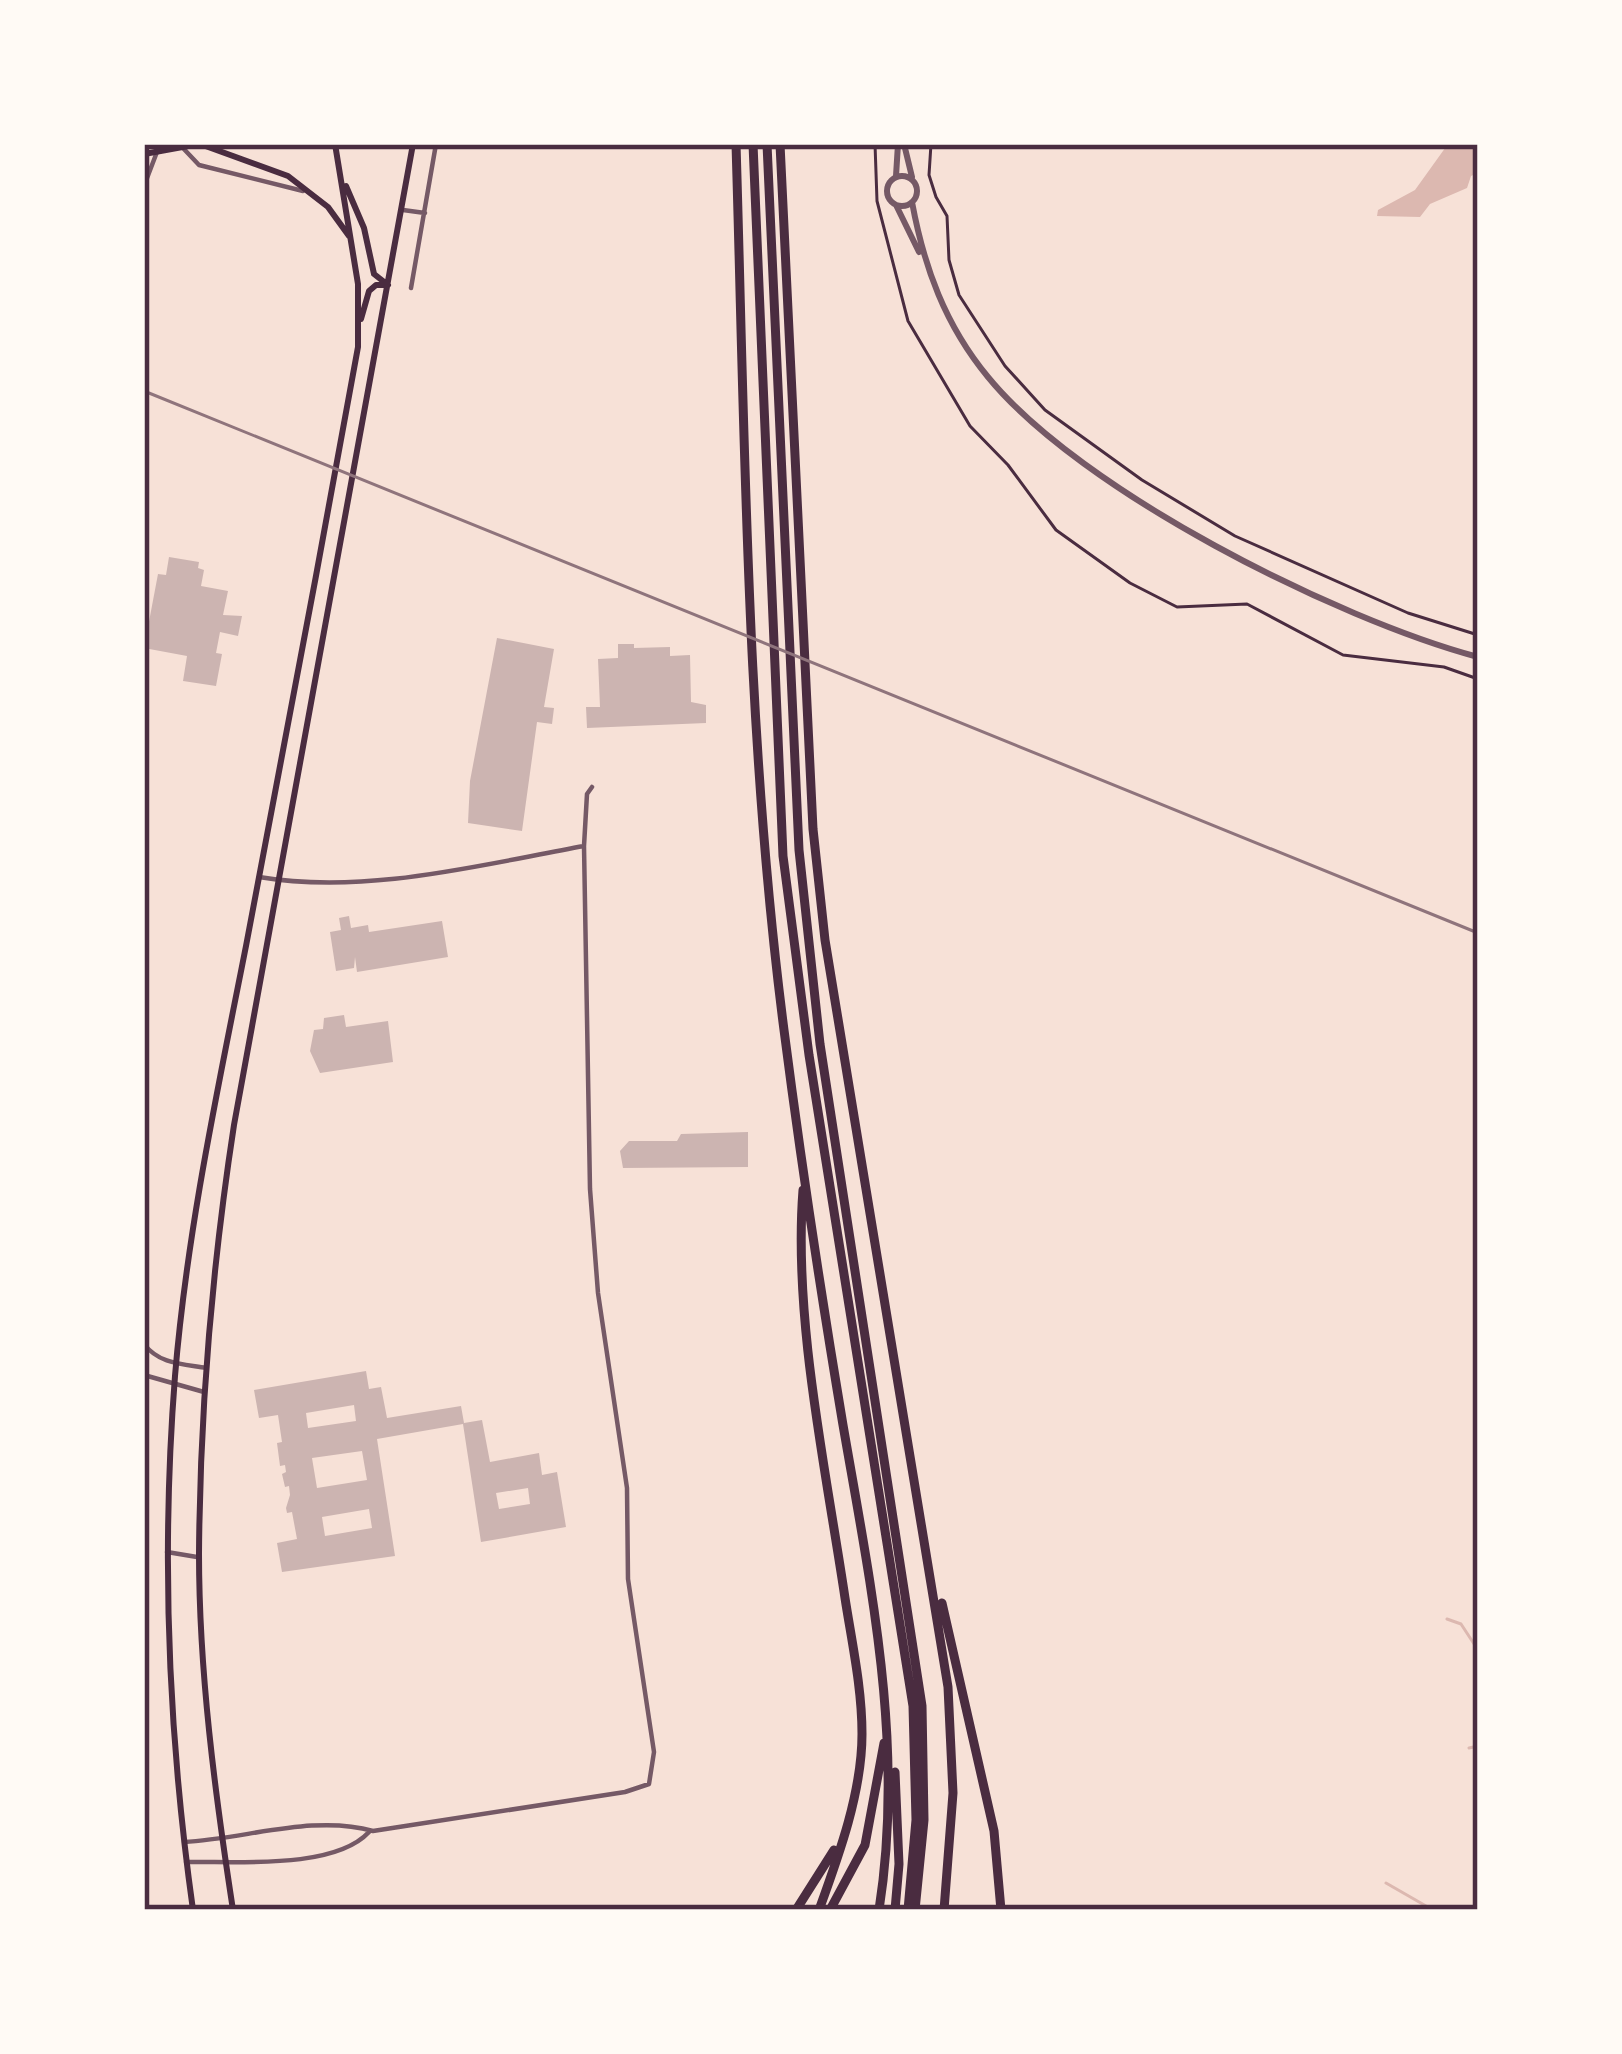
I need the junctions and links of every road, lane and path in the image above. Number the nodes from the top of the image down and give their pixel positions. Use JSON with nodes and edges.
{"nodes":[{"id":1,"x":201,"y":144,"type":"edge"},
{"id":2,"x":335,"y":144,"type":"edge"},
{"id":3,"x":412,"y":144,"type":"edge"},
{"id":4,"x":436,"y":144,"type":"edge"},
{"id":5,"x":736,"y":144,"type":"edge"},
{"id":6,"x":753,"y":144,"type":"edge"},
{"id":7,"x":767,"y":144,"type":"edge"},
{"id":8,"x":780,"y":144,"type":"edge"},
{"id":9,"x":901,"y":144,"type":"edge"},
{"id":10,"x":931,"y":144,"type":"edge"},
{"id":11,"x":160,"y":147,"type":"edge"},
{"id":12,"x":182,"y":147,"type":"junction"},
{"id":13,"x":144,"y":154,"type":"edge"},
{"id":14,"x":896,"y":177,"type":"junction"},
{"id":15,"x":343,"y":180,"type":"junction"},
{"id":16,"x":913,"y":181,"type":"junction"},
{"id":17,"x":144,"y":186,"type":"edge"},
{"id":18,"x":303,"y":191,"type":"junction"},
{"id":19,"x":912,"y":202,"type":"junction"},
{"id":20,"x":896,"y":205,"type":"junction"},
{"id":21,"x":403,"y":210,"type":"junction"},
{"id":22,"x":424,"y":213,"type":"junction"},
{"id":23,"x":354,"y":245,"type":"junction"},
{"id":24,"x":926,"y":266,"type":"junction"},
{"id":25,"x":388,"y":285,"type":"junction"},
{"id":26,"x":411,"y":288,"type":"dead end"},
{"id":27,"x":359,"y":325,"type":"junction"},
{"id":28,"x":1478,"y":635,"type":"edge"},
{"id":29,"x":1478,"y":657,"type":"edge"},
{"id":30,"x":291,"y":708,"type":"junction"},
{"id":31,"x":310,"y":708,"type":"junction"},
{"id":32,"x":592,"y":787,"type":"dead end"},
{"id":33,"x":267,"y":839,"type":"junction"},
{"id":34,"x":285,"y":842,"type":"junction"},
{"id":35,"x":584,"y":845,"type":"junction"},
{"id":36,"x":259,"y":877,"type":"junction"},
{"id":37,"x":278,"y":880,"type":"junction"},
{"id":38,"x":804,"y":1173,"type":"junction"},
{"id":39,"x":144,"y":1344,"type":"edge"},
{"id":40,"x":176,"y":1364,"type":"junction"},
{"id":41,"x":206,"y":1368,"type":"junction"},
{"id":42,"x":144,"y":1375,"type":"edge"},
{"id":43,"x":175,"y":1387,"type":"junction"},
{"id":44,"x":204,"y":1392,"type":"junction"},
{"id":45,"x":914,"y":1468,"type":"junction"},
{"id":46,"x":167,"y":1552,"type":"junction"},
{"id":47,"x":199,"y":1558,"type":"junction"},
{"id":48,"x":884,"y":1678,"type":"junction"},
{"id":49,"x":920,"y":1820,"type":"junction"},
{"id":50,"x":369,"y":1832,"type":"junction"},
{"id":51,"x":223,"y":1839,"type":"junction"},
{"id":52,"x":840,"y":1840,"type":"junction"},
{"id":53,"x":184,"y":1842,"type":"junction"},
{"id":54,"x":186,"y":1862,"type":"junction"},
{"id":55,"x":226,"y":1862,"type":"junction"},
{"id":56,"x":193,"y":1910,"type":"edge"},
{"id":57,"x":233,"y":1910,"type":"edge"},
{"id":58,"x":796,"y":1910,"type":"edge"},
{"id":59,"x":819,"y":1910,"type":"edge"},
{"id":60,"x":830,"y":1910,"type":"edge"},
{"id":61,"x":879,"y":1910,"type":"edge"},
{"id":62,"x":895,"y":1910,"type":"edge"},
{"id":63,"x":912,"y":1910,"type":"edge"},
{"id":64,"x":944,"y":1910,"type":"edge"},
{"id":65,"x":1001,"y":1910,"type":"edge"}],
"edges":[{"from":1,"to":12,"type":"main road"},
{"from":1,"to":18,"type":"main road"},
{"from":2,"to":15,"type":"main road"},
{"from":3,"to":21,"type":"main road"},
{"from":4,"to":22,"type":"street"},
{"from":5,"to":38,"type":"highway"},
{"from":6,"to":49,"type":"highway"},
{"from":7,"to":49,"type":"highway"},
{"from":8,"to":45,"type":"highway"},
{"from":9,"to":14,"type":"street"},
{"from":9,"to":16,"type":"street"},
{"from":10,"to":28,"type":"path"},
{"from":11,"to":12,"type":"main road"},
{"from":11,"to":13,"type":"main road"},
{"from":11,"to":17,"type":"street"},
{"from":12,"to":18,"type":"street"},
{"from":14,"to":16,"type":"street"},
{"from":14,"to":20,"type":"street"},
{"from":15,"to":23,"type":"main road"},
{"from":15,"to":25,"type":"main road"},
{"from":16,"to":19,"type":"street"},
{"from":18,"to":23,"type":"main road"},
{"from":19,"to":20,"type":"street"},
{"from":19,"to":24,"type":"street"},
{"from":20,"to":24,"type":"street"},
{"from":21,"to":22,"type":"street"},
{"from":21,"to":25,"type":"main road"},
{"from":22,"to":26,"type":"street"},
{"from":23,"to":27,"type":"main road"},
{"from":24,"to":29,"type":"street"},
{"from":25,"to":27,"type":"main road"},
{"from":25,"to":31,"type":"main road"},
{"from":27,"to":30,"type":"main road"},
{"from":30,"to":31,"type":"main road"},
{"from":30,"to":33,"type":"main road"},
{"from":31,"to":34,"type":"main road"},
{"from":32,"to":35,"type":"street"},
{"from":33,"to":34,"type":"main road"},
{"from":33,"to":36,"type":"main road"},
{"from":34,"to":37,"type":"main road"},
{"from":35,"to":37,"type":"street"},
{"from":35,"to":50,"type":"street"},
{"from":36,"to":37,"type":"street"},
{"from":36,"to":40,"type":"main road"},
{"from":37,"to":41,"type":"main road"},
{"from":38,"to":48,"type":"highway"},
{"from":38,"to":52,"type":"highway"},
{"from":39,"to":40,"type":"street"},
{"from":40,"to":41,"type":"street"},
{"from":40,"to":43,"type":"main road"},
{"from":41,"to":44,"type":"main road"},
{"from":42,"to":43,"type":"street"},
{"from":43,"to":44,"type":"street"},
{"from":43,"to":46,"type":"main road"},
{"from":44,"to":47,"type":"main road"},
{"from":45,"to":64,"type":"highway"},
{"from":45,"to":65,"type":"highway"},
{"from":46,"to":47,"type":"street"},
{"from":46,"to":53,"type":"main road"},
{"from":47,"to":51,"type":"main road"},
{"from":48,"to":60,"type":"highway"},
{"from":48,"to":61,"type":"highway"},
{"from":48,"to":62,"type":"highway"},
{"from":49,"to":63,"type":"highway"},
{"from":50,"to":51,"type":"street"},
{"from":50,"to":55,"type":"street"},
{"from":51,"to":53,"type":"street"},
{"from":51,"to":55,"type":"main road"},
{"from":52,"to":58,"type":"highway"},
{"from":52,"to":59,"type":"highway"},
{"from":53,"to":54,"type":"main road"},
{"from":54,"to":55,"type":"street"},
{"from":54,"to":56,"type":"main road"},
{"from":55,"to":57,"type":"main road"}]}
